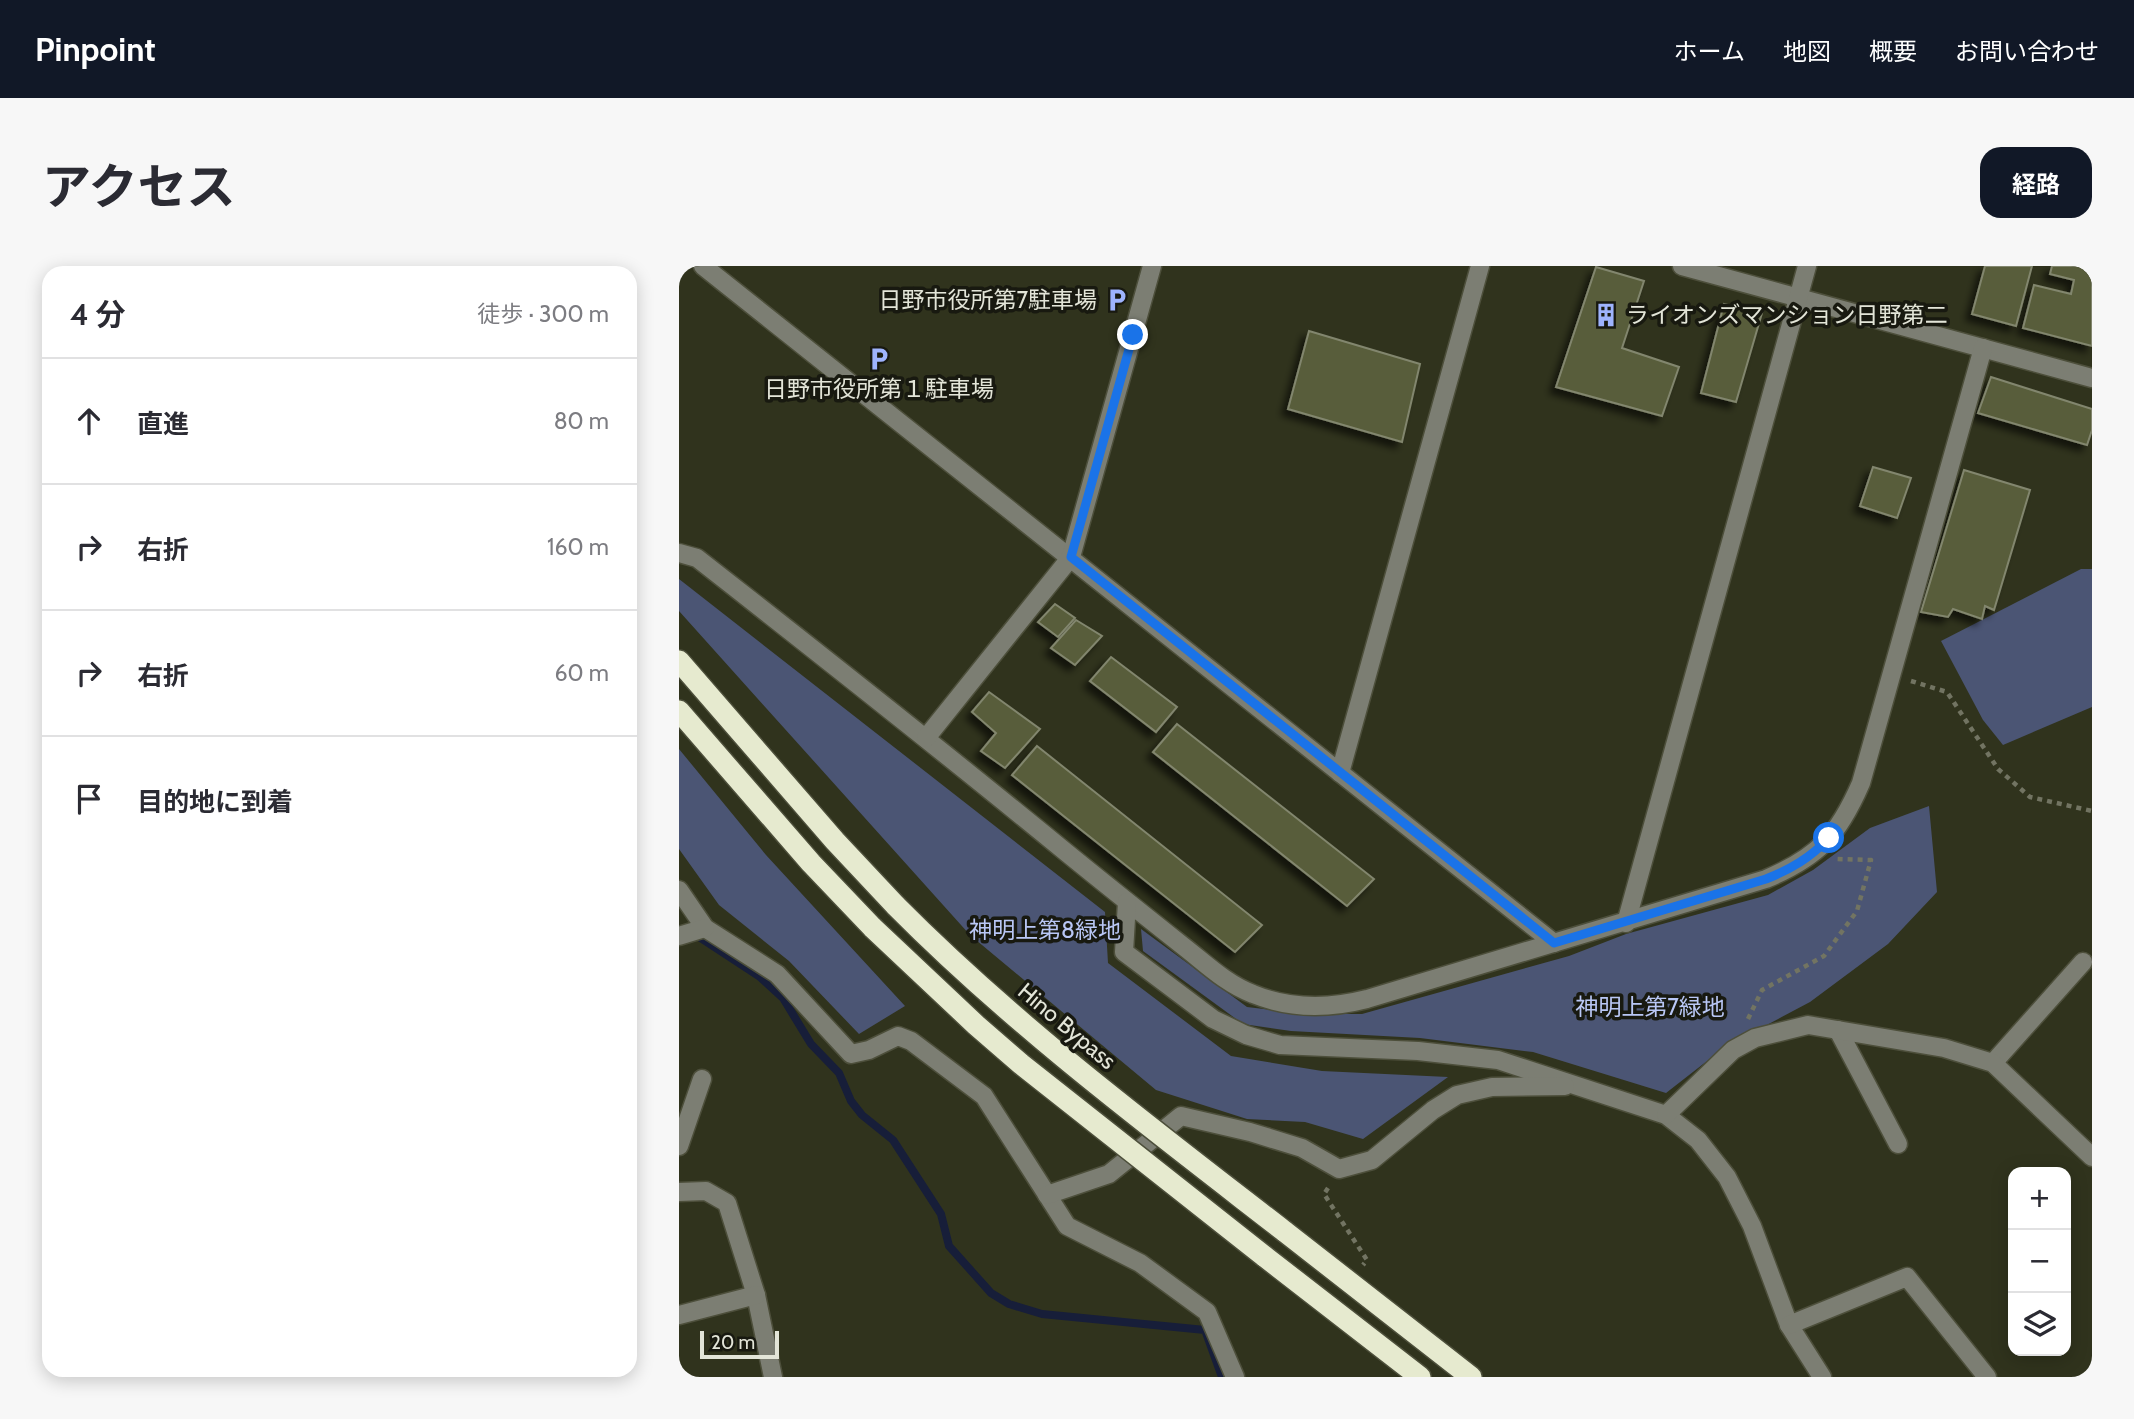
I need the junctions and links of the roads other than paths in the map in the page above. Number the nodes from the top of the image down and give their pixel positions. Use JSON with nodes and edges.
{"nodes":[{"id":1,"x":703,"y":266,"type":"edge"},
{"id":2,"x":1152,"y":266,"type":"edge"},
{"id":3,"x":1479,"y":266,"type":"edge"},
{"id":4,"x":1682,"y":266,"type":"edge"},
{"id":5,"x":1807,"y":266,"type":"edge"},
{"id":6,"x":1798,"y":298,"type":"junction"},
{"id":7,"x":1983,"y":348,"type":"junction"},
{"id":8,"x":2092,"y":378,"type":"edge"},
{"id":9,"x":679,"y":552,"type":"edge"},
{"id":10,"x":1071,"y":557,"type":"junction"},
{"id":11,"x":679,"y":661,"type":"edge"},
{"id":12,"x":679,"y":711,"type":"edge"},
{"id":13,"x":926,"y":738,"type":"junction"},
{"id":14,"x":1340,"y":773,"type":"junction"},
{"id":15,"x":679,"y":890,"type":"edge"},
{"id":16,"x":1127,"y":902,"type":"junction"},
{"id":17,"x":1626,"y":923,"type":"junction"},
{"id":18,"x":705,"y":928,"type":"junction"},
{"id":19,"x":679,"y":936,"type":"edge"},
{"id":20,"x":1554,"y":943,"type":"junction"},
{"id":21,"x":2083,"y":962,"type":"dead end"},
{"id":22,"x":1838,"y":1030,"type":"junction"},
{"id":23,"x":1993,"y":1063,"type":"junction"},
{"id":24,"x":702,"y":1079,"type":"dead end"},
{"id":25,"x":1575,"y":1085,"type":"junction"},
{"id":26,"x":1666,"y":1115,"type":"junction"},
{"id":27,"x":1898,"y":1144,"type":"dead end"},
{"id":28,"x":679,"y":1146,"type":"edge"},
{"id":29,"x":2092,"y":1157,"type":"edge"},
{"id":30,"x":679,"y":1192,"type":"edge"},
{"id":31,"x":1047,"y":1195,"type":"junction"},
{"id":32,"x":756,"y":1295,"type":"junction"},
{"id":33,"x":679,"y":1315,"type":"edge"},
{"id":34,"x":1789,"y":1325,"type":"junction"},
{"id":35,"x":773,"y":1377,"type":"edge"},
{"id":36,"x":1235,"y":1377,"type":"edge"},
{"id":37,"x":1420,"y":1377,"type":"edge"},
{"id":38,"x":1471,"y":1377,"type":"edge"},
{"id":39,"x":1822,"y":1377,"type":"edge"},
{"id":40,"x":1987,"y":1377,"type":"edge"}],
"edges":[{"from":1,"to":10,"type":"street"},
{"from":2,"to":10,"type":"street"},
{"from":3,"to":14,"type":"street"},
{"from":4,"to":6,"type":"street"},
{"from":5,"to":6,"type":"street"},
{"from":6,"to":7,"type":"street"},
{"from":6,"to":17,"type":"street"},
{"from":7,"to":8,"type":"street"},
{"from":7,"to":17,"type":"street"},
{"from":9,"to":13,"type":"street"},
{"from":10,"to":13,"type":"street"},
{"from":10,"to":14,"type":"street"},
{"from":11,"to":38,"type":"highway","name":"Hino Bypass","bridge":true},
{"from":12,"to":37,"type":"highway","bridge":true},
{"from":13,"to":16,"type":"street"},
{"from":14,"to":20,"type":"street"},
{"from":15,"to":18,"type":"street"},
{"from":16,"to":20,"type":"street"},
{"from":16,"to":25,"type":"street"},
{"from":17,"to":20,"type":"street"},
{"from":18,"to":19,"type":"street"},
{"from":18,"to":31,"type":"street"},
{"from":21,"to":23,"type":"street"},
{"from":22,"to":23,"type":"street"},
{"from":22,"to":26,"type":"street"},
{"from":22,"to":27,"type":"street"},
{"from":23,"to":29,"type":"street"},
{"from":24,"to":28,"type":"street"},
{"from":25,"to":26,"type":"street"},
{"from":25,"to":31,"type":"street"},
{"from":26,"to":34,"type":"street"},
{"from":30,"to":32,"type":"street"},
{"from":31,"to":36,"type":"street"},
{"from":32,"to":33,"type":"street"},
{"from":32,"to":35,"type":"street"},
{"from":34,"to":39,"type":"street"},
{"from":34,"to":40,"type":"street"}]}
